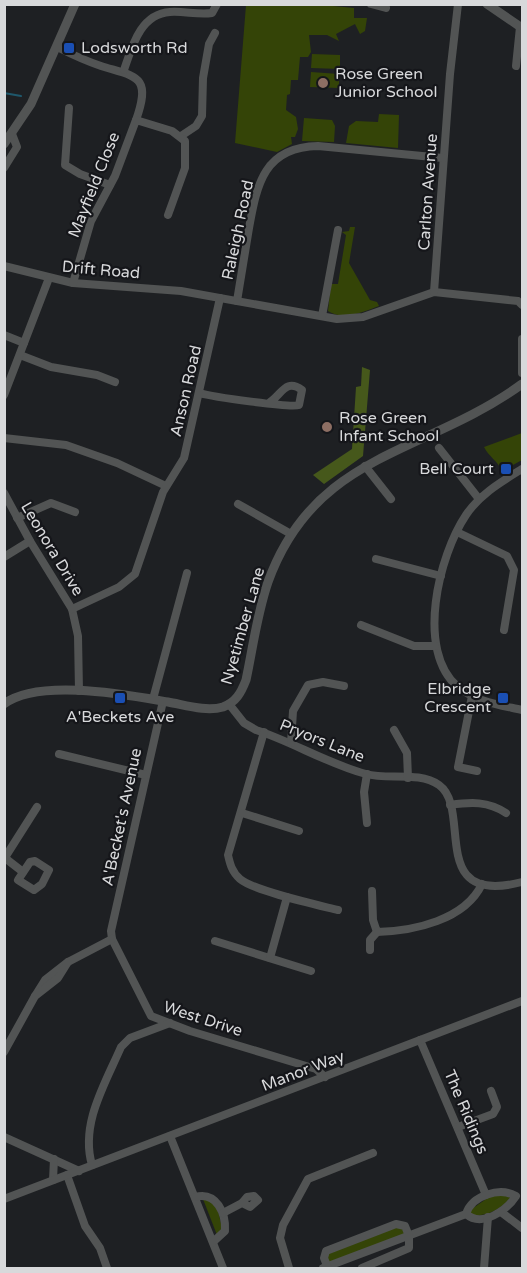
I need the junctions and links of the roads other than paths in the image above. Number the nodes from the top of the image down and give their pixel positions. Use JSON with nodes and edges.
{"nodes":[{"id":1,"x":75,"y":4,"type":"edge"},
{"id":2,"x":217,"y":4,"type":"edge"},
{"id":3,"x":458,"y":4,"type":"edge"},
{"id":4,"x":487,"y":4,"type":"edge"},
{"id":5,"x":372,"y":5,"type":"edge"},
{"id":6,"x":386,"y":8,"type":"dead end"},
{"id":7,"x":521,"y":28,"type":"edge"},
{"id":8,"x":215,"y":33,"type":"dead end"},
{"id":9,"x":199,"y":43,"type":"dead end"},
{"id":10,"x":209,"y":45,"type":"junction"},
{"id":11,"x":57,"y":47,"type":"junction"},
{"id":12,"x":516,"y":66,"type":"dead end"},
{"id":13,"x":124,"y":70,"type":"junction"},
{"id":14,"x":69,"y":108,"type":"dead end"},
{"id":15,"x":136,"y":120,"type":"junction"},
{"id":16,"x":12,"y":134,"type":"junction"},
{"id":17,"x":181,"y":136,"type":"junction"},
{"id":18,"x":4,"y":144,"type":"edge"},
{"id":19,"x":443,"y":158,"type":"junction"},
{"id":20,"x":4,"y":168,"type":"edge"},
{"id":21,"x":110,"y":185,"type":"junction"},
{"id":22,"x":168,"y":215,"type":"dead end"},
{"id":23,"x":338,"y":230,"type":"dead end"},
{"id":24,"x":4,"y":266,"type":"edge"},
{"id":25,"x":49,"y":278,"type":"junction"},
{"id":26,"x":73,"y":283,"type":"junction"},
{"id":27,"x":434,"y":291,"type":"junction"},
{"id":28,"x":220,"y":298,"type":"junction"},
{"id":29,"x":237,"y":301,"type":"junction"},
{"id":30,"x":522,"y":305,"type":"edge"},
{"id":31,"x":322,"y":316,"type":"junction"},
{"id":32,"x":4,"y":335,"type":"edge"},
{"id":33,"x":522,"y":339,"type":"edge"},
{"id":34,"x":24,"y":343,"type":"junction"},
{"id":35,"x":20,"y":355,"type":"junction"},
{"id":36,"x":522,"y":372,"type":"edge"},
{"id":37,"x":115,"y":382,"type":"dead end"},
{"id":38,"x":522,"y":384,"type":"edge"},
{"id":39,"x":199,"y":393,"type":"junction"},
{"id":40,"x":4,"y":395,"type":"edge"},
{"id":41,"x":270,"y":402,"type":"dead end"},
{"id":42,"x":4,"y":438,"type":"edge"},
{"id":43,"x":439,"y":448,"type":"dead end"},
{"id":44,"x":365,"y":466,"type":"junction"},
{"id":45,"x":522,"y":469,"type":"edge"},
{"id":46,"x":166,"y":486,"type":"junction"},
{"id":47,"x":4,"y":493,"type":"edge"},
{"id":48,"x":391,"y":499,"type":"dead end"},
{"id":49,"x":480,"y":499,"type":"junction"},
{"id":50,"x":238,"y":504,"type":"dead end"},
{"id":51,"x":75,"y":512,"type":"dead end"},
{"id":52,"x":17,"y":518,"type":"junction"},
{"id":53,"x":457,"y":531,"type":"junction"},
{"id":54,"x":291,"y":534,"type":"junction"},
{"id":55,"x":30,"y":541,"type":"junction"},
{"id":56,"x":4,"y":557,"type":"edge"},
{"id":57,"x":376,"y":560,"type":"dead end"},
{"id":58,"x":187,"y":573,"type":"dead end"},
{"id":59,"x":441,"y":576,"type":"junction"},
{"id":60,"x":72,"y":609,"type":"junction"},
{"id":61,"x":361,"y":625,"type":"dead end"},
{"id":62,"x":504,"y":630,"type":"dead end"},
{"id":63,"x":435,"y":645,"type":"junction"},
{"id":64,"x":344,"y":686,"type":"dead end"},
{"id":65,"x":79,"y":691,"type":"junction"},
{"id":66,"x":472,"y":696,"type":"junction"},
{"id":67,"x":158,"y":700,"type":"junction"},
{"id":68,"x":4,"y":704,"type":"edge"},
{"id":69,"x":229,"y":704,"type":"junction"},
{"id":70,"x":522,"y":710,"type":"edge"},
{"id":71,"x":394,"y":730,"type":"dead end"},
{"id":72,"x":264,"y":732,"type":"junction"},
{"id":73,"x":291,"y":743,"type":"junction"},
{"id":74,"x":58,"y":754,"type":"dead end"},
{"id":75,"x":477,"y":771,"type":"dead end"},
{"id":76,"x":367,"y":774,"type":"junction"},
{"id":77,"x":146,"y":775,"type":"junction"},
{"id":78,"x":408,"y":778,"type":"junction"},
{"id":79,"x":450,"y":805,"type":"junction"},
{"id":80,"x":37,"y":807,"type":"dead end"},
{"id":81,"x":242,"y":813,"type":"junction"},
{"id":82,"x":506,"y":813,"type":"dead end"},
{"id":83,"x":367,"y":823,"type":"dead end"},
{"id":84,"x":299,"y":831,"type":"dead end"},
{"id":85,"x":5,"y":858,"type":"edge"},
{"id":86,"x":23,"y":872,"type":"dead end"},
{"id":87,"x":522,"y":882,"type":"edge"},
{"id":88,"x":482,"y":884,"type":"junction"},
{"id":89,"x":372,"y":891,"type":"dead end"},
{"id":90,"x":287,"y":897,"type":"junction"},
{"id":91,"x":338,"y":910,"type":"dead end"},
{"id":92,"x":377,"y":932,"type":"junction"},
{"id":93,"x":112,"y":939,"type":"junction"},
{"id":94,"x":215,"y":941,"type":"dead end"},
{"id":95,"x":370,"y":950,"type":"dead end"},
{"id":96,"x":270,"y":958,"type":"junction"},
{"id":97,"x":311,"y":971,"type":"dead end"},
{"id":98,"x":522,"y":1001,"type":"edge"},
{"id":99,"x":151,"y":1016,"type":"junction"},
{"id":100,"x":170,"y":1023,"type":"junction"},
{"id":101,"x":144,"y":1033,"type":"junction"},
{"id":102,"x":420,"y":1040,"type":"junction"},
{"id":103,"x":4,"y":1052,"type":"edge"},
{"id":104,"x":325,"y":1077,"type":"junction"},
{"id":105,"x":491,"y":1091,"type":"dead end"},
{"id":106,"x":458,"y":1127,"type":"junction"},
{"id":107,"x":170,"y":1136,"type":"junction"},
{"id":108,"x":4,"y":1137,"type":"edge"},
{"id":109,"x":373,"y":1153,"type":"dead end"},
{"id":110,"x":54,"y":1159,"type":"junction"},
{"id":111,"x":92,"y":1166,"type":"junction"},
{"id":112,"x":79,"y":1170,"type":"junction"},
{"id":113,"x":67,"y":1175,"type":"junction"},
{"id":114,"x":53,"y":1180,"type":"junction"},
{"id":115,"x":486,"y":1195,"type":"junction"},
{"id":116,"x":519,"y":1195,"type":"edge"},
{"id":117,"x":195,"y":1197,"type":"junction"},
{"id":118,"x":4,"y":1199,"type":"edge"},
{"id":119,"x":242,"y":1203,"type":"dead end"},
{"id":120,"x":501,"y":1212,"type":"junction"},
{"id":121,"x":223,"y":1213,"type":"junction"},
{"id":122,"x":466,"y":1214,"type":"junction"},
{"id":123,"x":488,"y":1217,"type":"junction"},
{"id":124,"x":522,"y":1228,"type":"edge"},
{"id":125,"x":410,"y":1236,"type":"junction"},
{"id":126,"x":213,"y":1242,"type":"junction"},
{"id":127,"x":363,"y":1254,"type":"junction"},
{"id":128,"x":326,"y":1268,"type":"edge"},
{"id":129,"x":364,"y":1268,"type":"edge"},
{"id":130,"x":107,"y":1269,"type":"edge"},
{"id":131,"x":223,"y":1269,"type":"edge"},
{"id":132,"x":289,"y":1269,"type":"edge"},
{"id":133,"x":484,"y":1269,"type":"edge"}],
"edges":[{"from":1,"to":11,"type":"street"},
{"from":2,"to":13,"type":"street"},
{"from":3,"to":19,"type":"street","name":"Carlton Avenue"},
{"from":4,"to":7,"type":"street"},
{"from":5,"to":6,"type":"street"},
{"from":7,"to":12,"type":"street"},
{"from":8,"to":10,"type":"street"},
{"from":9,"to":10,"type":"street"},
{"from":10,"to":17,"type":"street"},
{"from":11,"to":13,"type":"street"},
{"from":11,"to":16,"type":"street"},
{"from":13,"to":15,"type":"street"},
{"from":14,"to":21,"type":"street"},
{"from":15,"to":17,"type":"street","name":"Mayfield Close"},
{"from":15,"to":21,"type":"street","name":"Mayfield Close"},
{"from":16,"to":18,"type":"street"},
{"from":16,"to":20,"type":"street"},
{"from":17,"to":22,"type":"street"},
{"from":19,"to":27,"type":"street","name":"Carlton Avenue"},
{"from":19,"to":29,"type":"street","name":"Raleigh Road"},
{"from":21,"to":26,"type":"street","name":"Mayfield Close"},
{"from":23,"to":31,"type":"street"},
{"from":24,"to":25,"type":"street","name":"Drift Road"},
{"from":25,"to":26,"type":"street","name":"Drift Road"},
{"from":25,"to":34,"type":"street"},
{"from":26,"to":28,"type":"street","name":"Drift Road"},
{"from":27,"to":30,"type":"street"},
{"from":27,"to":31,"type":"street","name":"Drift Road"},
{"from":28,"to":29,"type":"street","name":"Drift Road"},
{"from":28,"to":39,"type":"street","name":"Anson Road"},
{"from":29,"to":31,"type":"street","name":"Drift Road"},
{"from":32,"to":34,"type":"street"},
{"from":33,"to":36,"type":"street"},
{"from":34,"to":35,"type":"street"},
{"from":35,"to":37,"type":"street"},
{"from":35,"to":40,"type":"street"},
{"from":38,"to":44,"type":"street","name":"Nyetimber Lane"},
{"from":39,"to":41,"type":"street"},
{"from":39,"to":46,"type":"street","name":"Anson Road"},
{"from":42,"to":46,"type":"street"},
{"from":43,"to":49,"type":"street"},
{"from":44,"to":48,"type":"street"},
{"from":44,"to":54,"type":"street","name":"Nyetimber Lane"},
{"from":45,"to":49,"type":"street"},
{"from":46,"to":60,"type":"street","name":"Anson Road"},
{"from":47,"to":52,"type":"street","name":"Leonora Drive"},
{"from":49,"to":53,"type":"street"},
{"from":50,"to":54,"type":"street"},
{"from":51,"to":52,"type":"street"},
{"from":52,"to":55,"type":"street","name":"Leonora Drive"},
{"from":53,"to":59,"type":"street"},
{"from":53,"to":62,"type":"street"},
{"from":54,"to":69,"type":"street","name":"Nyetimber Lane"},
{"from":55,"to":56,"type":"street"},
{"from":55,"to":60,"type":"street","name":"Leonora Drive"},
{"from":57,"to":59,"type":"street"},
{"from":58,"to":67,"type":"street","name":"A'Becket's Avenue"},
{"from":59,"to":63,"type":"street"},
{"from":60,"to":65,"type":"street","name":"Leonora Drive"},
{"from":61,"to":63,"type":"street"},
{"from":63,"to":66,"type":"street"},
{"from":64,"to":73,"type":"street"},
{"from":65,"to":67,"type":"street","name":"Nyetimber Lane"},
{"from":65,"to":68,"type":"street","name":"Nyetimber Lane"},
{"from":66,"to":70,"type":"street"},
{"from":66,"to":75,"type":"street"},
{"from":67,"to":69,"type":"street","name":"Nyetimber Lane"},
{"from":67,"to":77,"type":"street","name":"A'Becket's Avenue"},
{"from":69,"to":72,"type":"street","name":"Pryors Lane"},
{"from":71,"to":78,"type":"street"},
{"from":72,"to":73,"type":"street","name":"Pryors Lane"},
{"from":72,"to":81,"type":"street"},
{"from":73,"to":76,"type":"street","name":"Pryors Lane"},
{"from":74,"to":77,"type":"street"},
{"from":76,"to":78,"type":"street","name":"Pryors Lane"},
{"from":76,"to":83,"type":"street"},
{"from":77,"to":93,"type":"street","name":"A'Becket's Avenue"},
{"from":78,"to":79,"type":"street","name":"Pryors Lane"},
{"from":79,"to":82,"type":"street"},
{"from":79,"to":88,"type":"street"},
{"from":80,"to":85,"type":"street"},
{"from":81,"to":84,"type":"street"},
{"from":81,"to":90,"type":"street"},
{"from":85,"to":86,"type":"street"},
{"from":87,"to":88,"type":"street"},
{"from":88,"to":92,"type":"street"},
{"from":89,"to":92,"type":"street"},
{"from":90,"to":91,"type":"street"},
{"from":90,"to":96,"type":"street"},
{"from":92,"to":95,"type":"street"},
{"from":93,"to":99,"type":"street","name":"West Drive"},
{"from":93,"to":103,"type":"street"},
{"from":94,"to":96,"type":"street"},
{"from":96,"to":97,"type":"street"},
{"from":98,"to":102,"type":"street","name":"Manor Way"},
{"from":99,"to":100,"type":"street","name":"West Drive"},
{"from":99,"to":101,"type":"street"},
{"from":100,"to":101,"type":"street"},
{"from":100,"to":104,"type":"street","name":"West Drive"},
{"from":101,"to":111,"type":"street"},
{"from":102,"to":104,"type":"street","name":"Manor Way"},
{"from":102,"to":106,"type":"street","name":"The Ridings"},
{"from":104,"to":107,"type":"street","name":"Manor Way"},
{"from":105,"to":106,"type":"street"},
{"from":106,"to":115,"type":"street","name":"The Ridings"},
{"from":107,"to":111,"type":"street","name":"Manor Way"},
{"from":107,"to":117,"type":"street"},
{"from":108,"to":110,"type":"street"},
{"from":109,"to":132,"type":"street"},
{"from":110,"to":112,"type":"street"},
{"from":110,"to":114,"type":"street"},
{"from":111,"to":112,"type":"street","name":"Manor Way"},
{"from":112,"to":113,"type":"street","name":"Manor Way"},
{"from":113,"to":114,"type":"street","name":"Manor Way"},
{"from":113,"to":130,"type":"street"},
{"from":114,"to":118,"type":"street","name":"Manor Way"},
{"from":115,"to":116,"type":"street"},
{"from":115,"to":122,"type":"street"},
{"from":116,"to":120,"type":"street"},
{"from":117,"to":121,"type":"street"},
{"from":117,"to":126,"type":"street"},
{"from":119,"to":121,"type":"street"},
{"from":120,"to":123,"type":"street"},
{"from":120,"to":124,"type":"street"},
{"from":121,"to":126,"type":"street"},
{"from":122,"to":123,"type":"street"},
{"from":122,"to":125,"type":"street"},
{"from":123,"to":133,"type":"street"},
{"from":125,"to":127,"type":"street"},
{"from":125,"to":128,"type":"street"},
{"from":125,"to":129,"type":"street"},
{"from":126,"to":131,"type":"street"},
{"from":127,"to":128,"type":"street"},
{"from":127,"to":129,"type":"street"}]}
